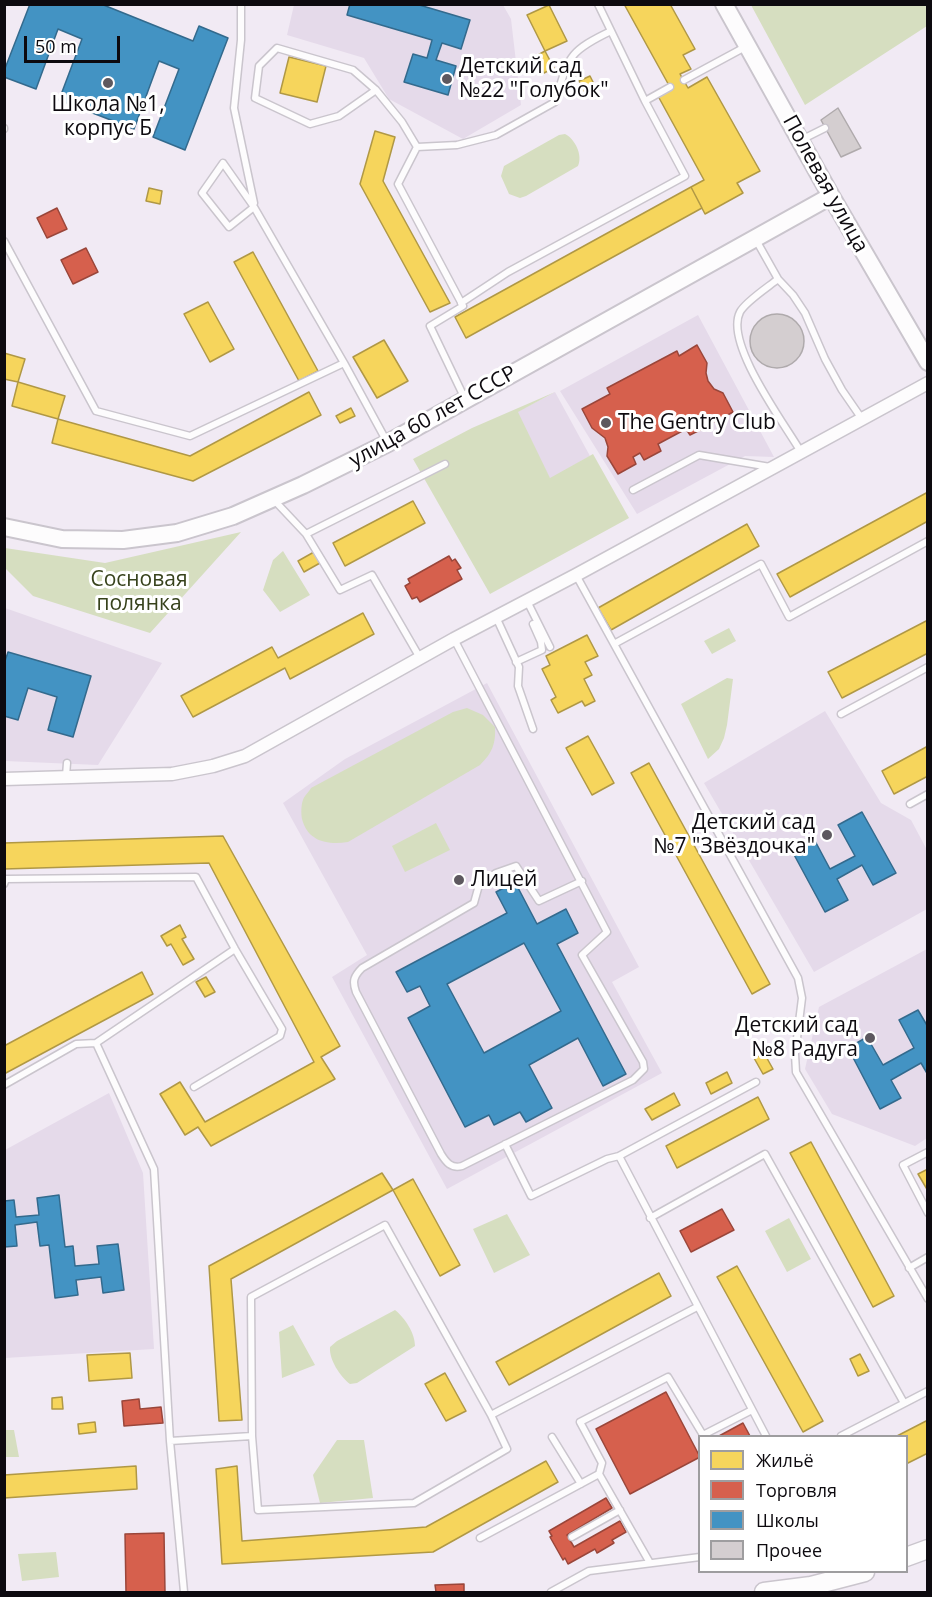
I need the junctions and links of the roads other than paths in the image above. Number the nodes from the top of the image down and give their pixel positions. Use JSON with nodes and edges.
{"nodes":[{"id":1,"x":241,"y":4,"type":"edge"},
{"id":2,"x":598,"y":4,"type":"edge"},
{"id":3,"x":724,"y":4,"type":"edge"},
{"id":4,"x":611,"y":31,"type":"junction"},
{"id":5,"x":747,"y":45,"type":"junction"},
{"id":6,"x":684,"y":80,"type":"dead end"},
{"id":7,"x":670,"y":87,"type":"dead end"},
{"id":8,"x":376,"y":90,"type":"junction"},
{"id":9,"x":645,"y":101,"type":"junction"},
{"id":10,"x":825,"y":128,"type":"dead end"},
{"id":11,"x":800,"y":140,"type":"junction"},
{"id":12,"x":417,"y":147,"type":"junction"},
{"id":13,"x":831,"y":196,"type":"junction"},
{"id":14,"x":254,"y":207,"type":"junction"},
{"id":15,"x":755,"y":238,"type":"junction"},
{"id":16,"x":4,"y":241,"type":"edge"},
{"id":17,"x":778,"y":279,"type":"junction"},
{"id":18,"x":461,"y":303,"type":"junction"},
{"id":19,"x":927,"y":362,"type":"edge"},
{"id":20,"x":344,"y":363,"type":"junction"},
{"id":21,"x":927,"y":383,"type":"edge"},
{"id":22,"x":465,"y":399,"type":"junction"},
{"id":23,"x":862,"y":419,"type":"junction"},
{"id":24,"x":388,"y":443,"type":"junction"},
{"id":25,"x":801,"y":452,"type":"junction"},
{"id":26,"x":445,"y":464,"type":"dead end"},
{"id":27,"x":772,"y":467,"type":"junction"},
{"id":28,"x":633,"y":490,"type":"dead end"},
{"id":29,"x":273,"y":499,"type":"junction"},
{"id":30,"x":4,"y":527,"type":"edge"},
{"id":31,"x":306,"y":534,"type":"junction"},
{"id":32,"x":927,"y":541,"type":"edge"},
{"id":33,"x":576,"y":575,"type":"junction"},
{"id":34,"x":527,"y":601,"type":"junction"},
{"id":35,"x":496,"y":617,"type":"junction"},
{"id":36,"x":533,"y":624,"type":"dead end"},
{"id":37,"x":454,"y":639,"type":"junction"},
{"id":38,"x":614,"y":644,"type":"junction"},
{"id":39,"x":550,"y":647,"type":"dead end"},
{"id":40,"x":420,"y":659,"type":"junction"},
{"id":41,"x":516,"y":662,"type":"junction"},
{"id":42,"x":927,"y":667,"type":"edge"},
{"id":43,"x":841,"y":714,"type":"dead end"},
{"id":44,"x":533,"y":729,"type":"dead end"},
{"id":45,"x":4,"y":778,"type":"edge"},
{"id":46,"x":927,"y":794,"type":"edge"},
{"id":47,"x":910,"y":804,"type":"dead end"},
{"id":48,"x":582,"y":881,"type":"junction"},
{"id":49,"x":4,"y":884,"type":"edge"},
{"id":50,"x":235,"y":949,"type":"junction"},
{"id":51,"x":96,"y":1043,"type":"junction"},
{"id":52,"x":756,"y":1082,"type":"dead end"},
{"id":53,"x":4,"y":1085,"type":"edge"},
{"id":54,"x":194,"y":1087,"type":"dead end"},
{"id":55,"x":505,"y":1144,"type":"junction"},
{"id":56,"x":927,"y":1152,"type":"edge"},
{"id":57,"x":619,"y":1156,"type":"junction"},
{"id":58,"x":927,"y":1213,"type":"edge"},
{"id":59,"x":650,"y":1218,"type":"junction"},
{"id":60,"x":927,"y":1257,"type":"edge"},
{"id":61,"x":909,"y":1268,"type":"junction"},
{"id":62,"x":927,"y":1299,"type":"edge"},
{"id":63,"x":697,"y":1307,"type":"junction"},
{"id":64,"x":927,"y":1391,"type":"edge"},
{"id":65,"x":904,"y":1403,"type":"junction"},
{"id":66,"x":752,"y":1410,"type":"junction"},
{"id":67,"x":491,"y":1415,"type":"junction"},
{"id":68,"x":765,"y":1435,"type":"edge"},
{"id":69,"x":845,"y":1435,"type":"edge"},
{"id":70,"x":252,"y":1436,"type":"junction"},
{"id":71,"x":552,"y":1437,"type":"dead end"},
{"id":72,"x":170,"y":1441,"type":"junction"},
{"id":73,"x":599,"y":1474,"type":"junction"},
{"id":74,"x":581,"y":1484,"type":"junction"},
{"id":75,"x":620,"y":1510,"type":"junction"},
{"id":76,"x":572,"y":1537,"type":"dead end"},
{"id":77,"x":480,"y":1539,"type":"dead end"},
{"id":78,"x":927,"y":1542,"type":"edge"},
{"id":79,"x":927,"y":1549,"type":"edge"},
{"id":80,"x":908,"y":1556,"type":"edge"},
{"id":81,"x":698,"y":1557,"type":"edge"},
{"id":82,"x":650,"y":1563,"type":"junction"},
{"id":83,"x":856,"y":1573,"type":"edge"},
{"id":84,"x":184,"y":1593,"type":"edge"},
{"id":85,"x":551,"y":1593,"type":"edge"},
{"id":86,"x":764,"y":1593,"type":"edge"}],
"edges":[{"from":1,"to":14,"type":"lane"},
{"from":2,"to":4,"type":"lane"},
{"from":3,"to":5,"type":"street","name":"Полевая улица"},
{"from":4,"to":9,"type":"lane"},
{"from":4,"to":12,"type":"lane"},
{"from":5,"to":6,"type":"lane"},
{"from":5,"to":11,"type":"street","name":"Полевая улица"},
{"from":7,"to":9,"type":"lane"},
{"from":8,"to":8,"type":"lane"},
{"from":8,"to":12,"type":"lane"},
{"from":9,"to":18,"type":"lane"},
{"from":10,"to":11,"type":"lane"},
{"from":11,"to":13,"type":"street","name":"Полевая улица"},
{"from":12,"to":18,"type":"lane"},
{"from":13,"to":15,"type":"street","name":"улица 60 лет СССР"},
{"from":13,"to":19,"type":"street","name":"Полевая улица"},
{"from":14,"to":14,"type":"lane"},
{"from":14,"to":20,"type":"lane"},
{"from":15,"to":17,"type":"lane"},
{"from":15,"to":22,"type":"street","name":"улица 60 лет СССР"},
{"from":16,"to":20,"type":"lane"},
{"from":17,"to":23,"type":"lane"},
{"from":17,"to":25,"type":"lane"},
{"from":18,"to":22,"type":"lane"},
{"from":20,"to":24,"type":"lane"},
{"from":21,"to":23,"type":"street"},
{"from":22,"to":24,"type":"street","name":"улица 60 лет СССР"},
{"from":23,"to":25,"type":"street"},
{"from":24,"to":29,"type":"street","name":"улица 60 лет СССР"},
{"from":25,"to":27,"type":"street"},
{"from":26,"to":31,"type":"lane"},
{"from":27,"to":28,"type":"lane"},
{"from":27,"to":33,"type":"street"},
{"from":29,"to":30,"type":"street","name":"улица 60 лет СССР"},
{"from":29,"to":31,"type":"lane"},
{"from":31,"to":40,"type":"lane"},
{"from":32,"to":38,"type":"lane"},
{"from":33,"to":34,"type":"street"},
{"from":33,"to":38,"type":"lane"},
{"from":34,"to":35,"type":"street"},
{"from":34,"to":39,"type":"lane"},
{"from":35,"to":37,"type":"street"},
{"from":35,"to":41,"type":"lane"},
{"from":36,"to":41,"type":"lane"},
{"from":37,"to":40,"type":"street"},
{"from":37,"to":48,"type":"lane"},
{"from":38,"to":61,"type":"lane"},
{"from":40,"to":45,"type":"street"},
{"from":41,"to":44,"type":"lane"},
{"from":42,"to":43,"type":"lane"},
{"from":46,"to":47,"type":"lane"},
{"from":48,"to":55,"type":"lane"},
{"from":48,"to":55,"type":"lane"},
{"from":49,"to":50,"type":"lane"},
{"from":50,"to":51,"type":"lane"},
{"from":50,"to":54,"type":"lane"},
{"from":51,"to":53,"type":"lane"},
{"from":51,"to":72,"type":"lane"},
{"from":52,"to":57,"type":"lane"},
{"from":55,"to":57,"type":"lane"},
{"from":56,"to":58,"type":"lane"},
{"from":57,"to":59,"type":"lane"},
{"from":59,"to":63,"type":"lane"},
{"from":59,"to":65,"type":"lane"},
{"from":60,"to":61,"type":"lane"},
{"from":61,"to":62,"type":"lane"},
{"from":63,"to":66,"type":"lane"},
{"from":63,"to":67,"type":"lane"},
{"from":64,"to":65,"type":"lane"},
{"from":65,"to":69,"type":"lane"},
{"from":66,"to":68,"type":"lane"},
{"from":66,"to":73,"type":"lane"},
{"from":67,"to":70,"type":"lane"},
{"from":67,"to":70,"type":"lane"},
{"from":70,"to":72,"type":"lane"},
{"from":71,"to":74,"type":"lane"},
{"from":72,"to":84,"type":"lane"},
{"from":73,"to":74,"type":"lane"},
{"from":73,"to":75,"type":"lane"},
{"from":74,"to":77,"type":"lane"},
{"from":75,"to":76,"type":"lane"},
{"from":75,"to":82,"type":"lane"},
{"from":78,"to":80,"type":"lane"},
{"from":79,"to":80,"type":"main road"},
{"from":81,"to":82,"type":"lane"},
{"from":82,"to":85,"type":"lane"},
{"from":83,"to":86,"type":"main road"}]}
